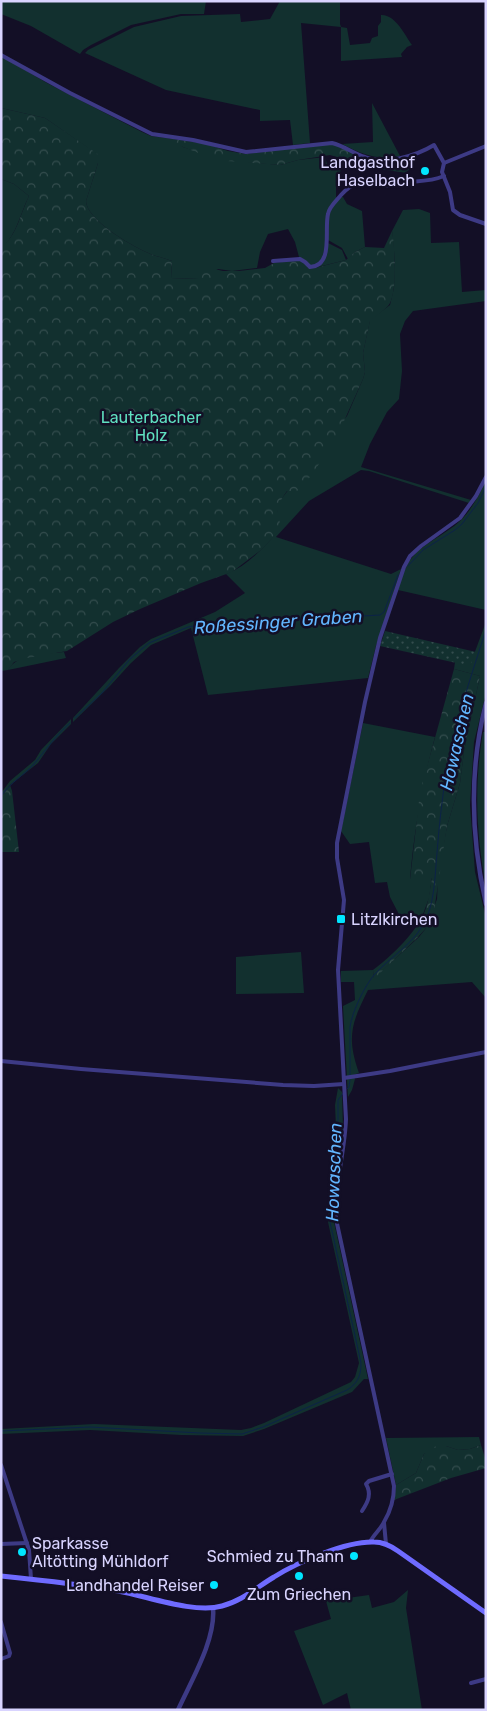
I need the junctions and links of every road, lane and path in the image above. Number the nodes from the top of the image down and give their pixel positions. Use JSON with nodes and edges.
{"nodes":[{"id":1,"x":1,"y":55,"type":"edge"},
{"id":2,"x":486,"y":146,"type":"edge"},
{"id":3,"x":444,"y":163,"type":"junction"},
{"id":4,"x":444,"y":176,"type":"junction"},
{"id":5,"x":486,"y":224,"type":"edge"},
{"id":6,"x":274,"y":261,"type":"dead end"},
{"id":7,"x":486,"y":477,"type":"edge"},
{"id":8,"x":486,"y":703,"type":"edge"},
{"id":9,"x":486,"y":904,"type":"edge"},
{"id":10,"x":486,"y":1052,"type":"edge"},
{"id":11,"x":1,"y":1061,"type":"edge"},
{"id":12,"x":345,"y":1078,"type":"junction"},
{"id":13,"x":344,"y":1086,"type":"junction"},
{"id":14,"x":1,"y":1465,"type":"edge"},
{"id":15,"x":392,"y":1474,"type":"junction"},
{"id":16,"x":7,"y":1482,"type":"junction"},
{"id":17,"x":1,"y":1483,"type":"edge"},
{"id":18,"x":362,"y":1511,"type":"dead end"},
{"id":19,"x":384,"y":1523,"type":"junction"},
{"id":20,"x":370,"y":1542,"type":"junction"},
{"id":21,"x":1,"y":1544,"type":"edge"},
{"id":22,"x":28,"y":1544,"type":"junction"},
{"id":23,"x":386,"y":1544,"type":"junction"},
{"id":24,"x":1,"y":1576,"type":"edge"},
{"id":25,"x":31,"y":1579,"type":"junction"},
{"id":26,"x":213,"y":1608,"type":"junction"},
{"id":27,"x":486,"y":1613,"type":"edge"},
{"id":28,"x":1,"y":1622,"type":"edge"},
{"id":29,"x":1,"y":1659,"type":"edge"},
{"id":30,"x":486,"y":1679,"type":"edge"},
{"id":31,"x":471,"y":1683,"type":"dead end"},
{"id":32,"x":178,"y":1710,"type":"edge"}],
"edges":[{"from":1,"to":3,"type":"street"},
{"from":2,"to":3,"type":"street"},
{"from":3,"to":4,"type":"street"},
{"from":4,"to":5,"type":"street"},
{"from":4,"to":6,"type":"street"},
{"from":7,"to":12,"type":"street"},
{"from":8,"to":9,"type":"street"},
{"from":10,"to":12,"type":"street"},
{"from":11,"to":13,"type":"street"},
{"from":12,"to":13,"type":"street"},
{"from":13,"to":15,"type":"street"},
{"from":14,"to":16,"type":"street"},
{"from":15,"to":18,"type":"street"},
{"from":15,"to":19,"type":"street"},
{"from":16,"to":17,"type":"street"},
{"from":16,"to":22,"type":"street"},
{"from":19,"to":20,"type":"street"},
{"from":19,"to":23,"type":"street"},
{"from":20,"to":23,"type":"main road"},
{"from":20,"to":26,"type":"main road"},
{"from":21,"to":22,"type":"street"},
{"from":22,"to":25,"type":"street"},
{"from":23,"to":27,"type":"main road"},
{"from":24,"to":25,"type":"main road"},
{"from":25,"to":26,"type":"main road"},
{"from":26,"to":32,"type":"street"},
{"from":28,"to":29,"type":"street"},
{"from":30,"to":31,"type":"street"}]}
